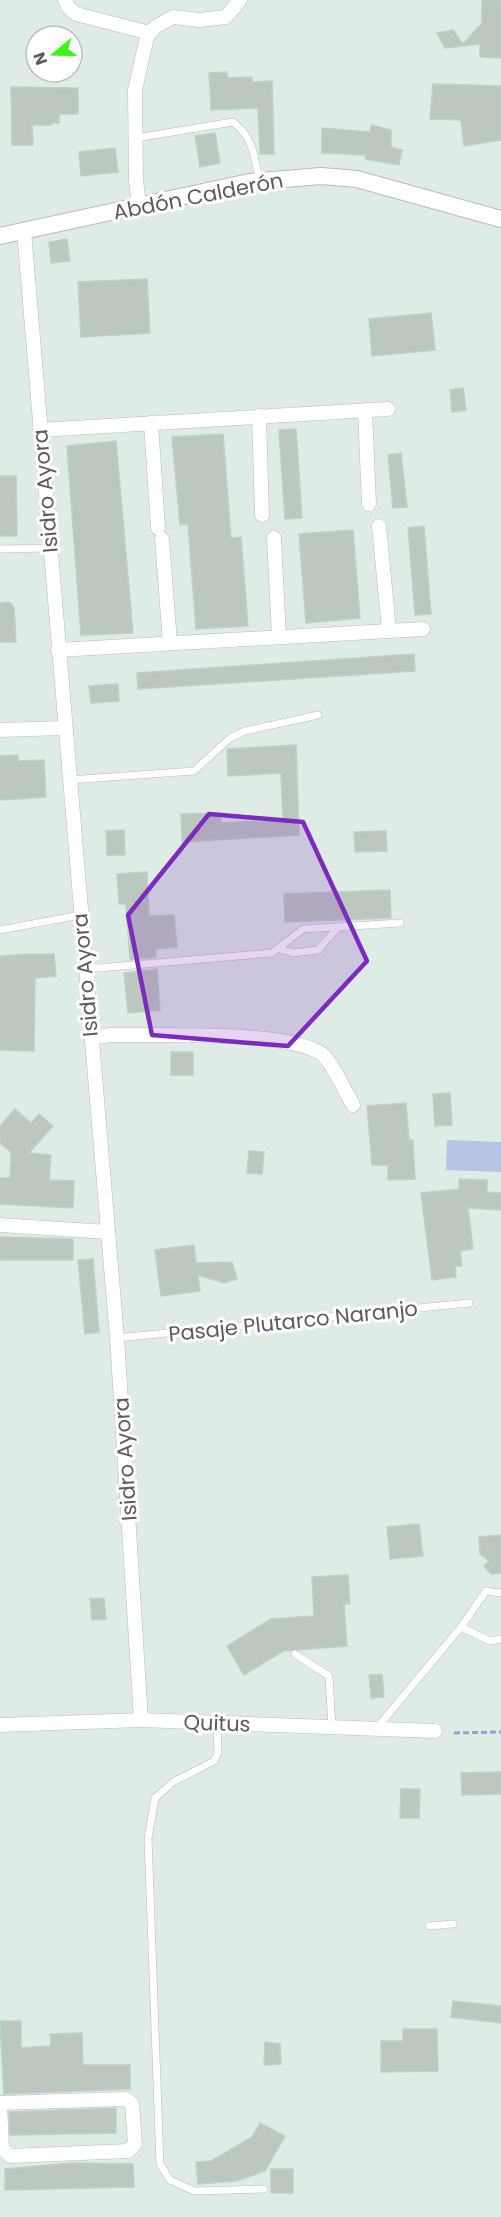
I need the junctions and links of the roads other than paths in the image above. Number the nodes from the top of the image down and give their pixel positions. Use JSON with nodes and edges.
{"nodes":[{"id":1,"x":65,"y":0,"type":"edge"},
{"id":2,"x":240,"y":0,"type":"edge"},
{"id":3,"x":150,"y":33,"type":"junction"},
{"id":4,"x":136,"y":138,"type":"junction"},
{"id":5,"x":260,"y":181,"type":"junction"},
{"id":6,"x":139,"y":206,"type":"junction"},
{"id":7,"x":501,"y":219,"type":"edge"},
{"id":8,"x":24,"y":231,"type":"junction"},
{"id":9,"x":0,"y":236,"type":"edge"},
{"id":10,"x":388,"y":408,"type":"dead end"},
{"id":11,"x":364,"y":410,"type":"junction"},
{"id":12,"x":259,"y":416,"type":"junction"},
{"id":13,"x":151,"y":423,"type":"junction"},
{"id":14,"x":40,"y":430,"type":"junction"},
{"id":15,"x":369,"y":504,"type":"dead end"},
{"id":16,"x":262,"y":515,"type":"dead end"},
{"id":17,"x":379,"y":526,"type":"dead end"},
{"id":18,"x":274,"y":538,"type":"dead end"},
{"id":19,"x":50,"y":548,"type":"junction"},
{"id":20,"x":0,"y":549,"type":"edge"},
{"id":21,"x":423,"y":628,"type":"dead end"},
{"id":22,"x":389,"y":630,"type":"junction"},
{"id":23,"x":279,"y":637,"type":"junction"},
{"id":24,"x":170,"y":644,"type":"junction"},
{"id":25,"x":58,"y":651,"type":"junction"},
{"id":26,"x":318,"y":715,"type":"dead end"},
{"id":27,"x":64,"y":728,"type":"junction"},
{"id":28,"x":0,"y":730,"type":"edge"},
{"id":29,"x":69,"y":780,"type":"junction"},
{"id":30,"x":80,"y":915,"type":"junction"},
{"id":31,"x":400,"y":923,"type":"dead end"},
{"id":32,"x":338,"y":927,"type":"junction"},
{"id":33,"x":0,"y":930,"type":"edge"},
{"id":34,"x":280,"y":949,"type":"junction"},
{"id":35,"x":85,"y":967,"type":"junction"},
{"id":36,"x":91,"y":1038,"type":"junction"},
{"id":37,"x":353,"y":1105,"type":"dead end"},
{"id":38,"x":0,"y":1226,"type":"edge"},
{"id":39,"x":108,"y":1232,"type":"junction"},
{"id":40,"x":469,"y":1303,"type":"dead end"},
{"id":41,"x":117,"y":1338,"type":"junction"},
{"id":42,"x":501,"y":1593,"type":"edge"},
{"id":43,"x":461,"y":1627,"type":"junction"},
{"id":44,"x":501,"y":1639,"type":"edge"},
{"id":45,"x":295,"y":1654,"type":"dead end"},
{"id":46,"x":141,"y":1720,"type":"junction"},
{"id":47,"x":217,"y":1723,"type":"junction"},
{"id":48,"x":0,"y":1725,"type":"edge"},
{"id":49,"x":332,"y":1727,"type":"junction"},
{"id":50,"x":376,"y":1729,"type":"junction"},
{"id":51,"x":435,"y":1731,"type":"dead end"},
{"id":52,"x":453,"y":1924,"type":"dead end"},
{"id":53,"x":429,"y":1926,"type":"dead end"},
{"id":54,"x":0,"y":2103,"type":"edge"},
{"id":55,"x":264,"y":2189,"type":"dead end"}],
"edges":[{"from":1,"to":3,"type":"street"},
{"from":2,"to":3,"type":"street"},
{"from":3,"to":4,"type":"street"},
{"from":4,"to":5,"type":"lane"},
{"from":4,"to":6,"type":"street"},
{"from":5,"to":6,"type":"street","name":"Abdón Calderón"},
{"from":5,"to":7,"type":"street","name":"Abdón Calderón"},
{"from":6,"to":8,"type":"street","name":"Abdón Calderón"},
{"from":8,"to":9,"type":"street","name":"Abdón Calderón"},
{"from":8,"to":14,"type":"street","name":"Isidro Ayora"},
{"from":10,"to":11,"type":"street"},
{"from":11,"to":12,"type":"street"},
{"from":11,"to":15,"type":"street"},
{"from":12,"to":13,"type":"street"},
{"from":12,"to":16,"type":"street"},
{"from":13,"to":14,"type":"street"},
{"from":13,"to":24,"type":"street"},
{"from":14,"to":19,"type":"street","name":"Isidro Ayora"},
{"from":17,"to":22,"type":"street"},
{"from":18,"to":23,"type":"street"},
{"from":19,"to":20,"type":"lane"},
{"from":19,"to":25,"type":"street","name":"Isidro Ayora"},
{"from":21,"to":22,"type":"street"},
{"from":22,"to":23,"type":"street"},
{"from":23,"to":24,"type":"street"},
{"from":24,"to":25,"type":"street"},
{"from":25,"to":27,"type":"street","name":"Isidro Ayora"},
{"from":26,"to":29,"type":"lane"},
{"from":27,"to":28,"type":"street"},
{"from":27,"to":29,"type":"street","name":"Isidro Ayora"},
{"from":29,"to":30,"type":"street","name":"Isidro Ayora"},
{"from":30,"to":33,"type":"lane"},
{"from":30,"to":35,"type":"street","name":"Isidro Ayora"},
{"from":31,"to":32,"type":"lane"},
{"from":32,"to":34,"type":"lane"},
{"from":32,"to":34,"type":"lane"},
{"from":34,"to":35,"type":"lane"},
{"from":35,"to":36,"type":"street","name":"Isidro Ayora"},
{"from":36,"to":37,"type":"street"},
{"from":36,"to":39,"type":"street","name":"Isidro Ayora"},
{"from":38,"to":39,"type":"street"},
{"from":39,"to":41,"type":"street","name":"Isidro Ayora"},
{"from":40,"to":41,"type":"lane","name":"Pasaje Plutarco Naranjo"},
{"from":41,"to":46,"type":"street","name":"Isidro Ayora"},
{"from":42,"to":43,"type":"lane"},
{"from":43,"to":44,"type":"lane"},
{"from":43,"to":50,"type":"lane"},
{"from":45,"to":49,"type":"lane"},
{"from":46,"to":47,"type":"street","name":"Quitus"},
{"from":46,"to":48,"type":"street","name":"Quitus"},
{"from":47,"to":49,"type":"street","name":"Quitus"},
{"from":47,"to":55,"type":"lane"},
{"from":49,"to":50,"type":"street","name":"Quitus"},
{"from":50,"to":51,"type":"street","name":"Quitus"},
{"from":52,"to":53,"type":"lane"},
{"from":54,"to":54,"type":"street"}]}
